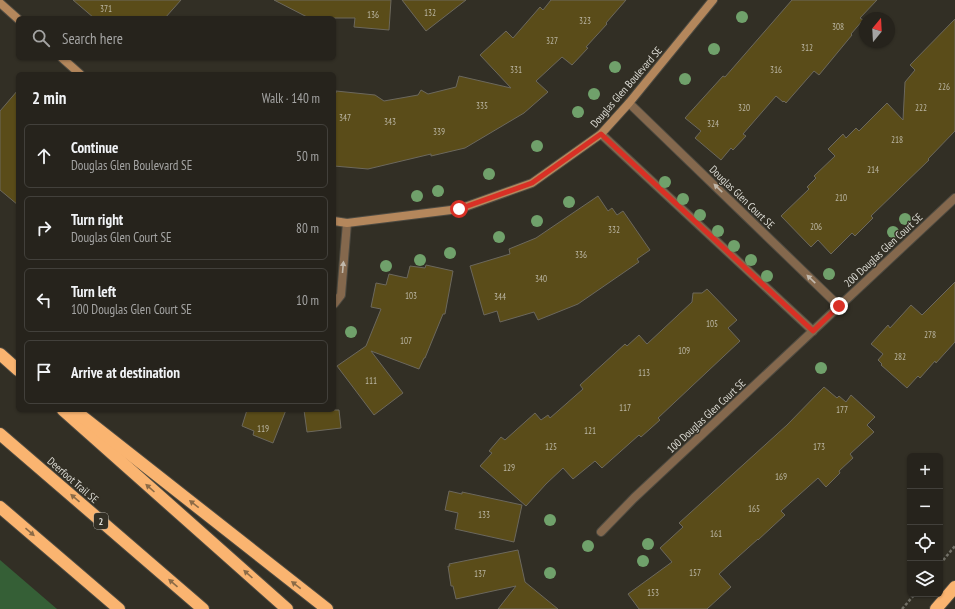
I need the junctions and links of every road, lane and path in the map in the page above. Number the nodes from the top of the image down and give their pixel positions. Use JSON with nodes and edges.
{"nodes":[{"id":1,"x":713,"y":0,"type":"edge"},
{"id":2,"x":0,"y":3,"type":"edge"},
{"id":3,"x":16,"y":17,"type":"edge"},
{"id":4,"x":64,"y":60,"type":"edge"},
{"id":5,"x":78,"y":72,"type":"edge"},
{"id":6,"x":629,"y":103,"type":"junction"},
{"id":7,"x":601,"y":134,"type":"junction"},
{"id":8,"x":955,"y":198,"type":"edge"},
{"id":9,"x":336,"y":221,"type":"edge"},
{"id":10,"x":347,"y":223,"type":"junction"},
{"id":11,"x":336,"y":301,"type":"edge"},
{"id":12,"x":839,"y":306,"type":"junction"},
{"id":13,"x":826,"y":318,"type":"joint"},
{"id":14,"x":813,"y":331,"type":"junction"},
{"id":15,"x":0,"y":353,"type":"edge"},
{"id":16,"x":16,"y":365,"type":"edge"},
{"id":17,"x":16,"y":368,"type":"edge"},
{"id":18,"x":65,"y":412,"type":"edge"},
{"id":19,"x":77,"y":412,"type":"edge"},
{"id":20,"x":0,"y":434,"type":"edge"},
{"id":21,"x":0,"y":506,"type":"edge"},
{"id":22,"x":601,"y":532,"type":"dead end"},
{"id":23,"x":955,"y":546,"type":"edge"},
{"id":24,"x":942,"y":561,"type":"edge"},
{"id":25,"x":955,"y":587,"type":"edge"},
{"id":26,"x":912,"y":597,"type":"edge"},
{"id":27,"x":119,"y":609,"type":"edge"},
{"id":28,"x":202,"y":609,"type":"edge"},
{"id":29,"x":287,"y":609,"type":"edge"},
{"id":30,"x":327,"y":609,"type":"edge"},
{"id":31,"x":902,"y":609,"type":"edge"},
{"id":32,"x":936,"y":609,"type":"edge"}],
"edges":[{"from":1,"to":6,"type":"street","name":"Douglas Glen Boulevard SE"},
{"from":2,"to":3,"type":"street"},
{"from":4,"to":5,"type":"street"},
{"from":6,"to":7,"type":"street","name":"Douglas Glen Boulevard SE"},
{"from":12,"to":6,"type":"street","name":"Douglas Glen Court SE","one_way":true},
{"from":7,"to":10,"type":"street","name":"Douglas Glen Boulevard SE"},
{"from":7,"to":14,"type":"street"},
{"from":8,"to":12,"type":"street","name":"200 Douglas Glen Court SE"},
{"from":9,"to":10,"type":"street","name":"Douglas Glen Boulevard SE"},
{"from":11,"to":10,"type":"street","one_way":true},
{"from":12,"to":13,"type":"street","name":"200 Douglas Glen Court SE"},
{"from":13,"to":14,"type":"street","name":"100 Douglas Glen Court SE"},
{"from":14,"to":22,"type":"street","name":"100 Douglas Glen Court SE"},
{"from":15,"to":16,"type":"highway"},
{"from":15,"to":17,"type":"highway"},
{"from":29,"to":18,"type":"highway","one_way":true},
{"from":30,"to":19,"type":"highway","one_way":true},
{"from":28,"to":20,"type":"highway","name":"Deerfoot Trail SE","number":"2","one_way":true},
{"from":21,"to":27,"type":"highway","one_way":true},
{"from":23,"to":24,"type":"path"},
{"from":25,"to":32,"type":"highway"},
{"from":26,"to":31,"type":"path"}]}
